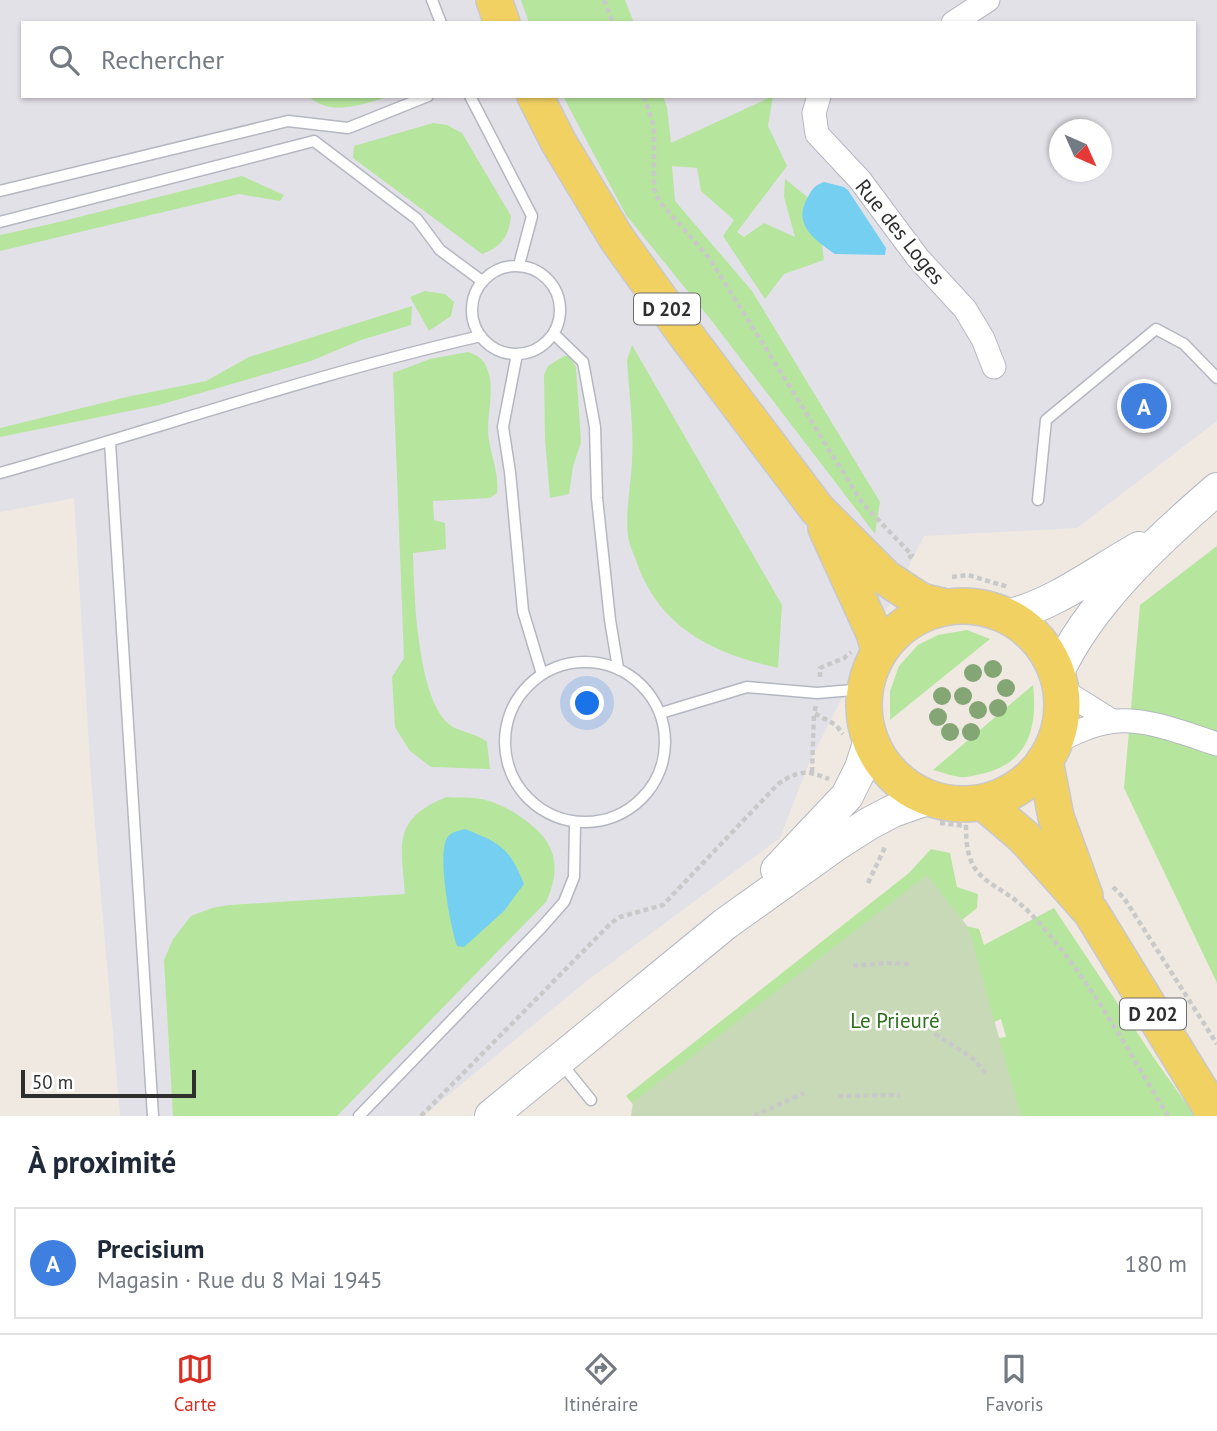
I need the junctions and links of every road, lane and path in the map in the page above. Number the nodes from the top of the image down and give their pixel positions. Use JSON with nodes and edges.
{"nodes":[{"id":1,"x":432,"y":0,"type":"edge"},
{"id":2,"x":494,"y":0,"type":"edge"},
{"id":3,"x":604,"y":0,"type":"edge"},
{"id":4,"x":988,"y":0,"type":"edge"},
{"id":5,"x":440,"y":21,"type":"edge"},
{"id":6,"x":501,"y":21,"type":"edge"},
{"id":7,"x":612,"y":21,"type":"edge"},
{"id":8,"x":956,"y":21,"type":"edge"},
{"id":9,"x":423,"y":98,"type":"edge"},
{"id":10,"x":471,"y":98,"type":"edge"},
{"id":11,"x":536,"y":98,"type":"edge"},
{"id":12,"x":645,"y":98,"type":"edge"},
{"id":13,"x":818,"y":98,"type":"edge"},
{"id":14,"x":0,"y":191,"type":"edge"},
{"id":15,"x":0,"y":222,"type":"edge"},
{"id":16,"x":519,"y":265,"type":"junction"},
{"id":17,"x":482,"y":281,"type":"junction"},
{"id":18,"x":554,"y":334,"type":"junction"},
{"id":19,"x":481,"y":337,"type":"junction"},
{"id":20,"x":517,"y":354,"type":"junction"},
{"id":21,"x":995,"y":367,"type":"dead end"},
{"id":22,"x":1217,"y":378,"type":"edge"},
{"id":23,"x":110,"y":442,"type":"junction"},
{"id":24,"x":0,"y":473,"type":"edge"},
{"id":25,"x":1217,"y":489,"type":"edge"},
{"id":26,"x":1038,"y":500,"type":"dead end"},
{"id":27,"x":817,"y":509,"type":"junction"},
{"id":28,"x":1165,"y":534,"type":"junction"},
{"id":29,"x":918,"y":564,"type":"dead end"},
{"id":30,"x":899,"y":566,"type":"junction"},
{"id":31,"x":944,"y":593,"type":"junction"},
{"id":32,"x":1013,"y":603,"type":"junction"},
{"id":33,"x":868,"y":646,"type":"junction"},
{"id":34,"x":618,"y":668,"type":"junction"},
{"id":35,"x":542,"y":674,"type":"junction"},
{"id":36,"x":1059,"y":682,"type":"junction"},
{"id":37,"x":865,"y":689,"type":"junction"},
{"id":38,"x":817,"y":693,"type":"junction"},
{"id":39,"x":661,"y":713,"type":"junction"},
{"id":40,"x":814,"y":713,"type":"junction"},
{"id":41,"x":1112,"y":721,"type":"junction"},
{"id":42,"x":859,"y":741,"type":"junction"},
{"id":43,"x":1217,"y":744,"type":"edge"},
{"id":44,"x":1049,"y":752,"type":"junction"},
{"id":45,"x":812,"y":772,"type":"junction"},
{"id":46,"x":847,"y":796,"type":"junction"},
{"id":47,"x":933,"y":810,"type":"junction"},
{"id":48,"x":974,"y":815,"type":"junction"},
{"id":49,"x":575,"y":823,"type":"junction"},
{"id":50,"x":882,"y":825,"type":"junction"},
{"id":51,"x":1105,"y":878,"type":"dead end"},
{"id":52,"x":868,"y":883,"type":"dead end"},
{"id":53,"x":1091,"y":912,"type":"junction"},
{"id":54,"x":725,"y":924,"type":"junction"},
{"id":55,"x":911,"y":964,"type":"dead end"},
{"id":56,"x":853,"y":966,"type":"dead end"},
{"id":57,"x":935,"y":1034,"type":"dead end"},
{"id":58,"x":1217,"y":1044,"type":"edge"},
{"id":59,"x":559,"y":1060,"type":"junction"},
{"id":60,"x":988,"y":1075,"type":"dead end"},
{"id":61,"x":804,"y":1093,"type":"dead end"},
{"id":62,"x":900,"y":1095,"type":"dead end"},
{"id":63,"x":838,"y":1096,"type":"dead end"},
{"id":64,"x":591,"y":1100,"type":"dead end"},
{"id":65,"x":152,"y":1116,"type":"edge"},
{"id":66,"x":359,"y":1116,"type":"edge"},
{"id":67,"x":421,"y":1116,"type":"edge"},
{"id":68,"x":491,"y":1116,"type":"edge"},
{"id":69,"x":754,"y":1116,"type":"edge"},
{"id":70,"x":1167,"y":1116,"type":"edge"},
{"id":71,"x":1216,"y":1116,"type":"edge"}],
"edges":[{"from":1,"to":5,"type":"lane"},
{"from":2,"to":6,"type":"main road"},
{"from":3,"to":7,"type":"path"},
{"from":4,"to":8,"type":"street"},
{"from":9,"to":14,"type":"lane"},
{"from":10,"to":16,"type":"lane"},
{"from":11,"to":27,"type":"main road","number":"D 202"},
{"from":12,"to":30,"type":"path"},
{"from":13,"to":21,"type":"street","name":"Rue des Loges"},
{"from":15,"to":17,"type":"lane"},
{"from":16,"to":17,"type":"lane"},
{"from":16,"to":18,"type":"lane"},
{"from":17,"to":19,"type":"lane"},
{"from":18,"to":20,"type":"lane"},
{"from":18,"to":34,"type":"lane"},
{"from":19,"to":20,"type":"lane"},
{"from":19,"to":23,"type":"lane"},
{"from":20,"to":35,"type":"lane"},
{"from":22,"to":26,"type":"lane"},
{"from":23,"to":24,"type":"lane"},
{"from":23,"to":65,"type":"lane"},
{"from":25,"to":28,"type":"main road"},
{"from":27,"to":30,"type":"main road","number":"D 202"},
{"from":27,"to":33,"type":"main road","number":"D 202"},
{"from":28,"to":32,"type":"main road"},
{"from":28,"to":36,"type":"main road"},
{"from":29,"to":30,"type":"path"},
{"from":30,"to":31,"type":"main road","number":"D 202"},
{"from":31,"to":32,"type":"main road"},
{"from":31,"to":32,"type":"path"},
{"from":31,"to":33,"type":"main road"},
{"from":32,"to":36,"type":"main road"},
{"from":33,"to":37,"type":"main road"},
{"from":33,"to":38,"type":"path"},
{"from":34,"to":35,"type":"lane"},
{"from":34,"to":39,"type":"lane"},
{"from":35,"to":49,"type":"lane"},
{"from":36,"to":41,"type":"street"},
{"from":36,"to":44,"type":"main road"},
{"from":37,"to":38,"type":"lane"},
{"from":37,"to":42,"type":"main road"},
{"from":38,"to":39,"type":"lane"},
{"from":38,"to":40,"type":"path"},
{"from":39,"to":49,"type":"lane"},
{"from":40,"to":42,"type":"path"},
{"from":40,"to":45,"type":"path"},
{"from":41,"to":43,"type":"street"},
{"from":41,"to":44,"type":"street"},
{"from":42,"to":46,"type":"main road"},
{"from":42,"to":47,"type":"main road"},
{"from":44,"to":48,"type":"main road"},
{"from":44,"to":53,"type":"main road","number":"D 202"},
{"from":45,"to":46,"type":"path"},
{"from":45,"to":67,"type":"path"},
{"from":46,"to":54,"type":"main road"},
{"from":47,"to":48,"type":"path"},
{"from":47,"to":48,"type":"main road"},
{"from":47,"to":50,"type":"main road"},
{"from":48,"to":53,"type":"main road","number":"D 202"},
{"from":48,"to":70,"type":"path"},
{"from":49,"to":66,"type":"lane"},
{"from":50,"to":52,"type":"path"},
{"from":50,"to":54,"type":"main road"},
{"from":51,"to":58,"type":"path"},
{"from":53,"to":71,"type":"main road","number":"D 202"},
{"from":54,"to":59,"type":"main road"},
{"from":55,"to":56,"type":"path"},
{"from":57,"to":60,"type":"path"},
{"from":59,"to":64,"type":"lane"},
{"from":59,"to":68,"type":"main road"},
{"from":61,"to":69,"type":"path"},
{"from":62,"to":63,"type":"path"}]}
